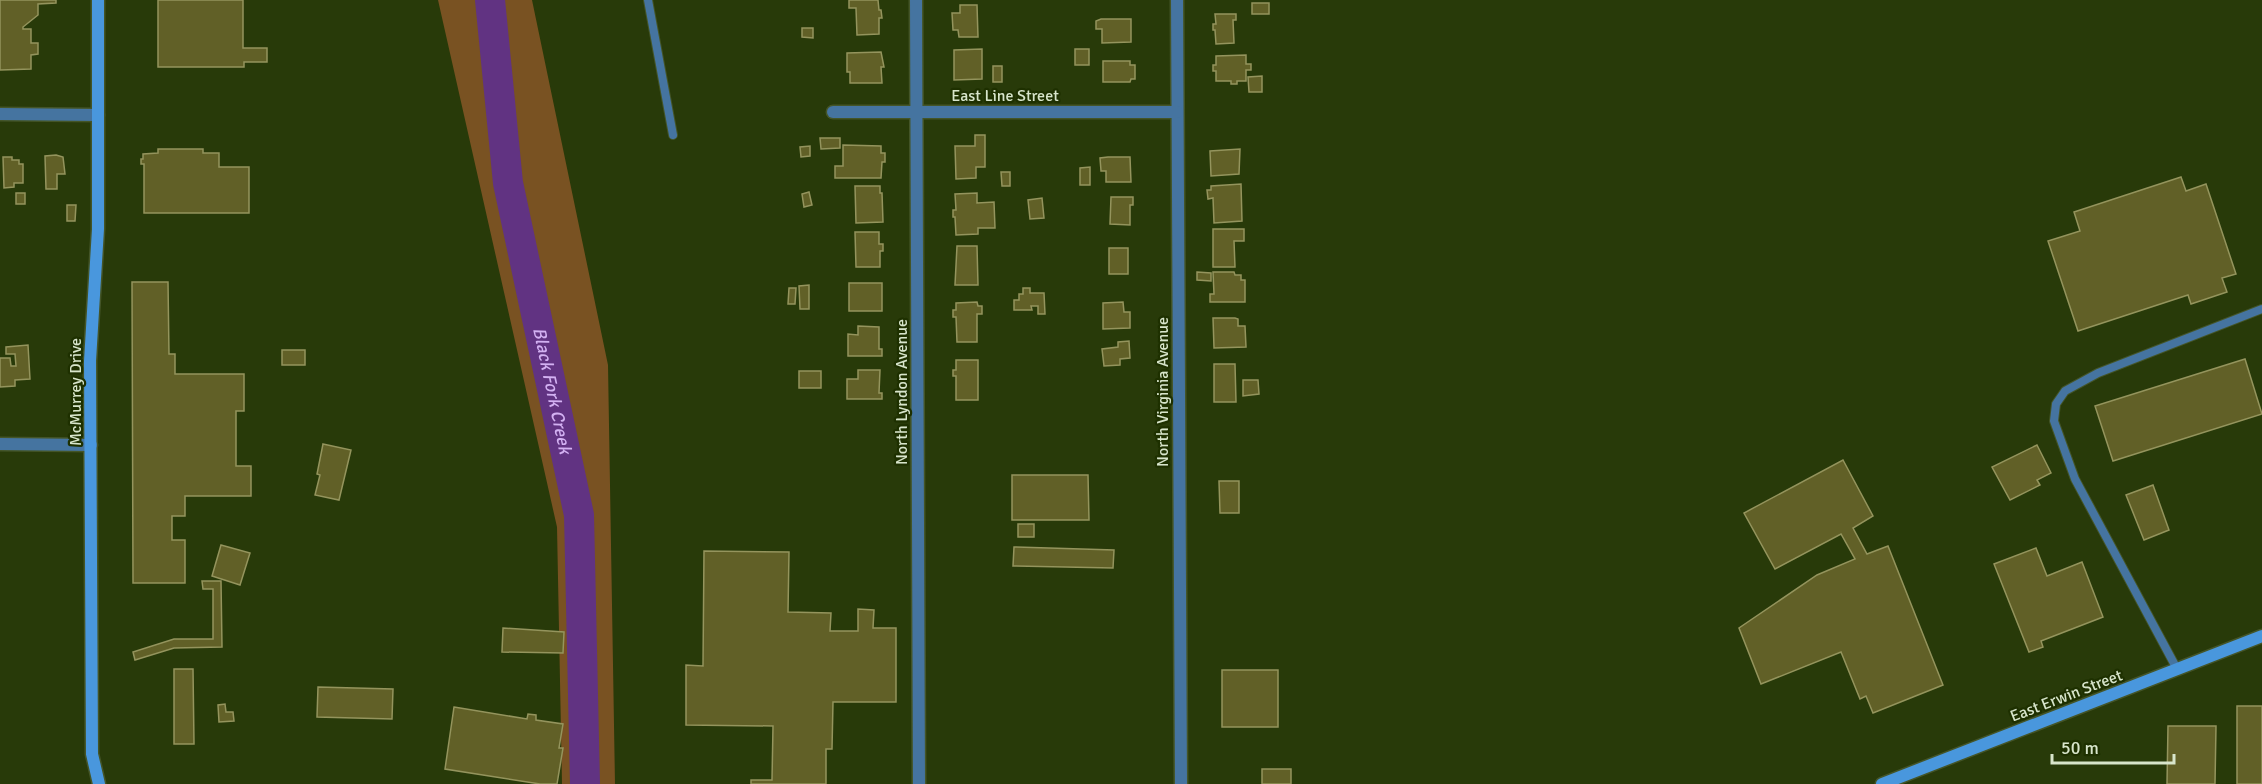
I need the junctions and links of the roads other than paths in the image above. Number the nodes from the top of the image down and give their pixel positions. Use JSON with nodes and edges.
{"nodes":[{"id":1,"x":98,"y":0,"type":"edge"},
{"id":2,"x":648,"y":0,"type":"edge"},
{"id":3,"x":916,"y":0,"type":"edge"},
{"id":4,"x":1177,"y":0,"type":"edge"},
{"id":5,"x":833,"y":112,"type":"dead end"},
{"id":6,"x":916,"y":112,"type":"junction"},
{"id":7,"x":1177,"y":112,"type":"junction"},
{"id":8,"x":0,"y":114,"type":"edge"},
{"id":9,"x":98,"y":115,"type":"junction"},
{"id":10,"x":673,"y":135,"type":"dead end"},
{"id":11,"x":2262,"y":309,"type":"edge"},
{"id":12,"x":0,"y":444,"type":"edge"},
{"id":13,"x":91,"y":445,"type":"junction"},
{"id":14,"x":2262,"y":636,"type":"edge"},
{"id":15,"x":2177,"y":669,"type":"junction"},
{"id":16,"x":99,"y":784,"type":"edge"},
{"id":17,"x":919,"y":784,"type":"edge"},
{"id":18,"x":1181,"y":784,"type":"edge"},
{"id":19,"x":1881,"y":784,"type":"edge"}],
"edges":[{"from":1,"to":9,"type":"street","name":"McMurrey Drive"},
{"from":2,"to":10,"type":"lane"},
{"from":3,"to":6,"type":"street","name":"North Lyndon Avenue"},
{"from":4,"to":7,"type":"street","name":"North Virginia Avenue"},
{"from":5,"to":6,"type":"street","name":"East Line Street"},
{"from":6,"to":7,"type":"street","name":"East Line Street"},
{"from":6,"to":17,"type":"street","name":"North Lyndon Avenue"},
{"from":7,"to":18,"type":"street","name":"North Virginia Avenue"},
{"from":8,"to":9,"type":"street"},
{"from":9,"to":13,"type":"street","name":"McMurrey Drive"},
{"from":11,"to":15,"type":"lane"},
{"from":12,"to":13,"type":"street"},
{"from":13,"to":16,"type":"street","name":"McMurrey Drive"},
{"from":14,"to":15,"type":"street","name":"East Erwin Street"},
{"from":15,"to":19,"type":"street","name":"East Erwin Street"}]}
